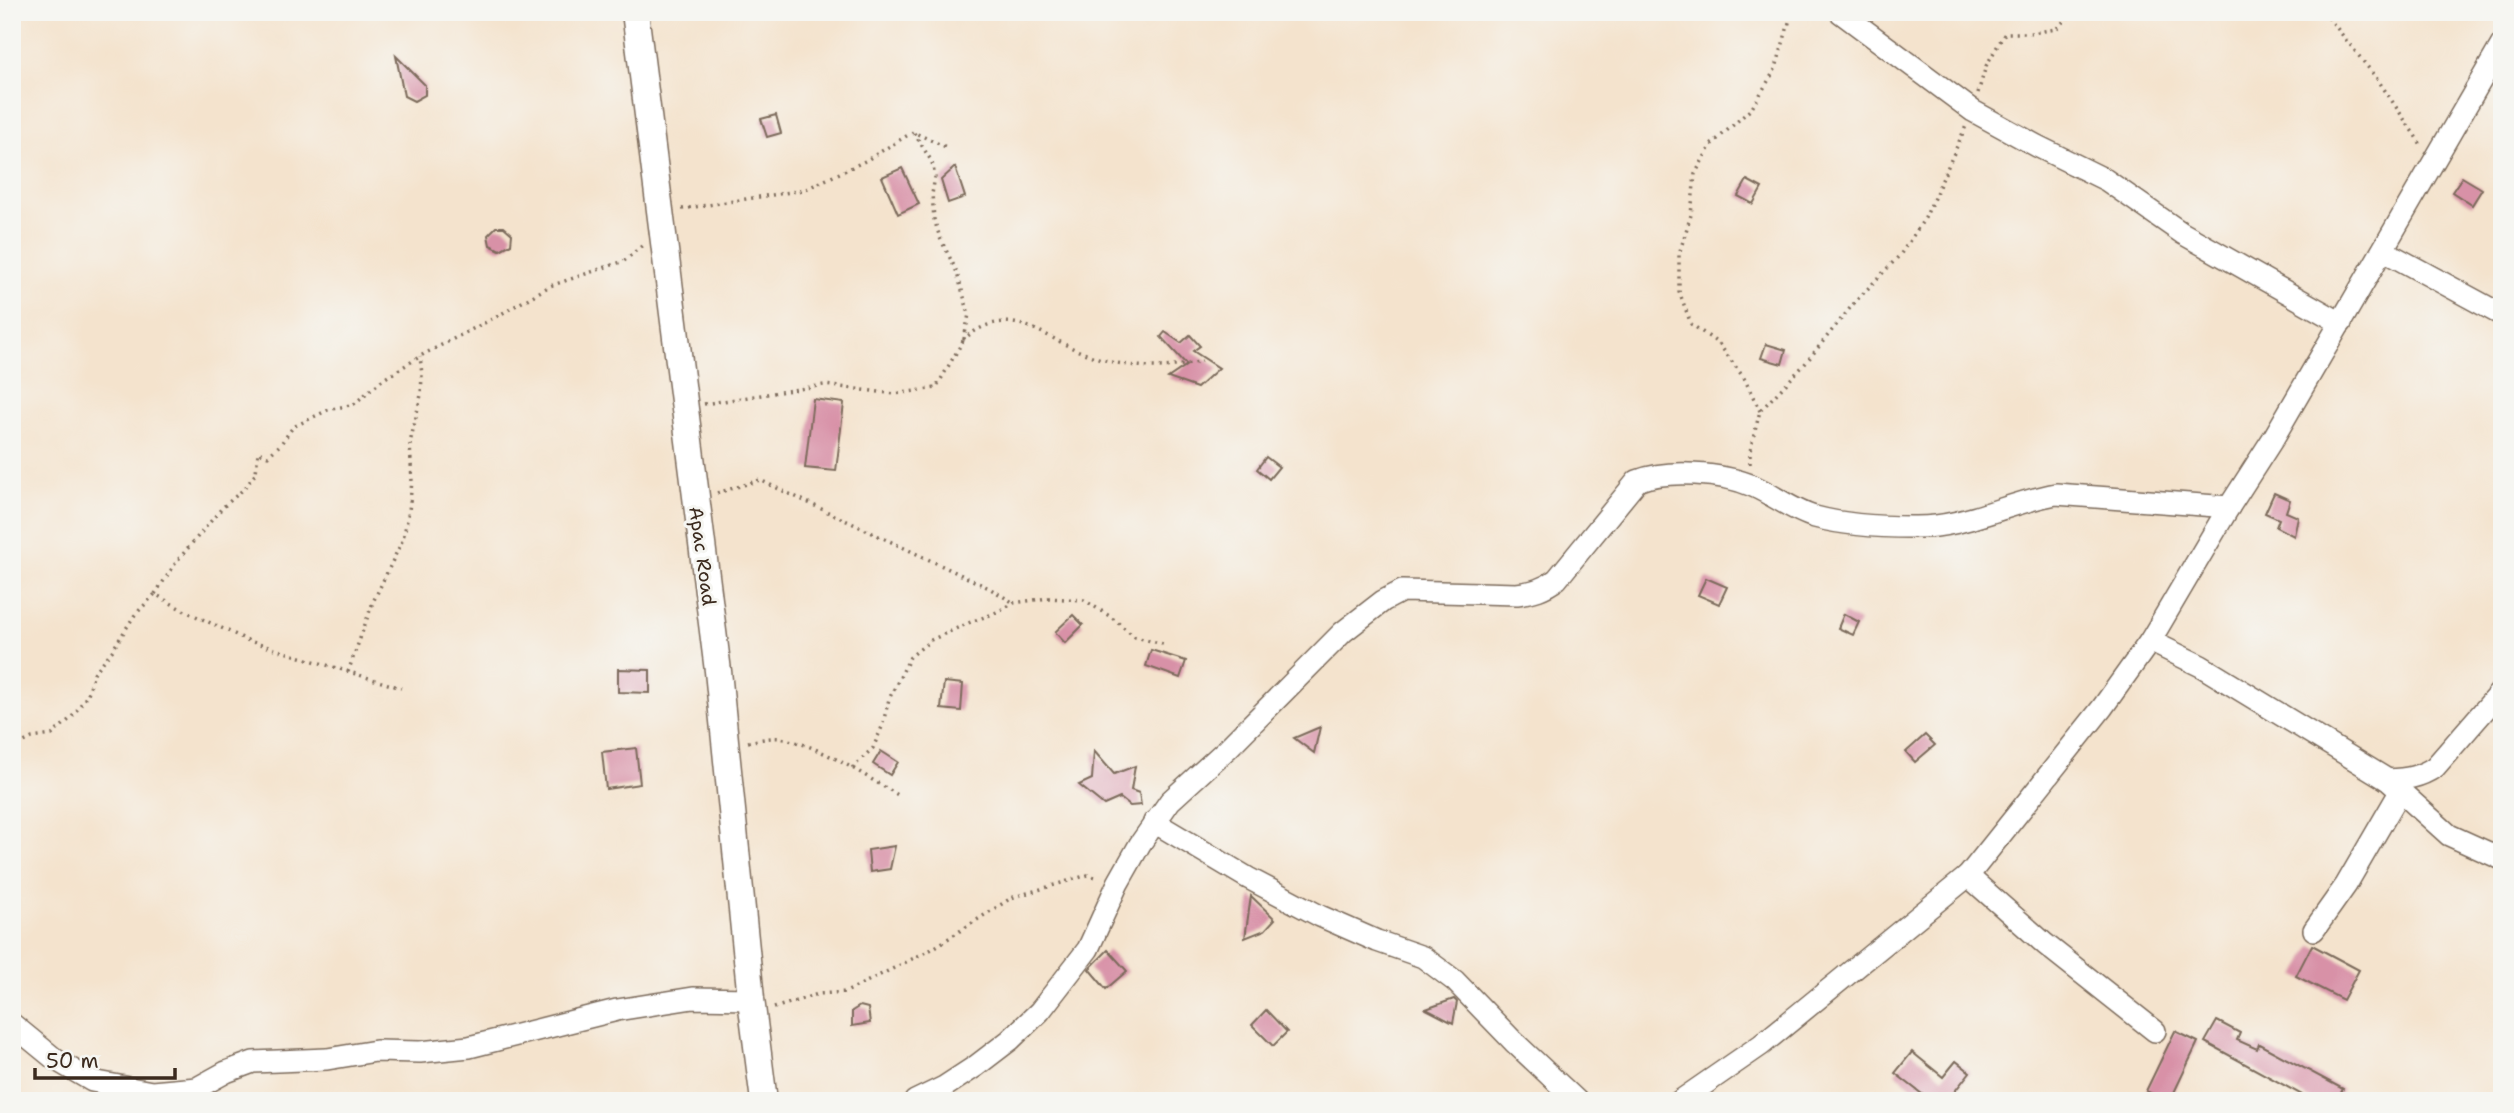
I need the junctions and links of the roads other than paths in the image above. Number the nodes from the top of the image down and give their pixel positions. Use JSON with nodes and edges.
{"nodes":[{"id":1,"x":635,"y":12,"type":"edge"},
{"id":2,"x":1840,"y":12,"type":"edge"},
{"id":3,"x":2498,"y":58,"type":"edge"},
{"id":4,"x":2384,"y":251,"type":"junction"},
{"id":5,"x":2502,"y":315,"type":"edge"},
{"id":6,"x":2341,"y":323,"type":"junction"},
{"id":7,"x":2229,"y":508,"type":"junction"},
{"id":8,"x":2150,"y":641,"type":"junction"},
{"id":9,"x":2502,"y":690,"type":"edge"},
{"id":10,"x":2394,"y":786,"type":"junction"},
{"id":11,"x":1154,"y":822,"type":"junction"},
{"id":12,"x":2502,"y":859,"type":"edge"},
{"id":13,"x":1968,"y":876,"type":"junction"},
{"id":14,"x":2314,"y":930,"type":"dead end"},
{"id":15,"x":752,"y":1007,"type":"junction"},
{"id":16,"x":12,"y":1024,"type":"edge"},
{"id":17,"x":2155,"y":1031,"type":"dead end"},
{"id":18,"x":764,"y":1101,"type":"edge"},
{"id":19,"x":915,"y":1101,"type":"edge"},
{"id":20,"x":1577,"y":1101,"type":"edge"},
{"id":21,"x":1679,"y":1101,"type":"edge"}],
"edges":[{"from":1,"to":15,"type":"main road","name":"Apac Road"},
{"from":2,"to":6,"type":"street"},
{"from":3,"to":4,"type":"street"},
{"from":4,"to":5,"type":"street"},
{"from":4,"to":6,"type":"street"},
{"from":6,"to":7,"type":"street"},
{"from":7,"to":8,"type":"street"},
{"from":7,"to":11,"type":"street"},
{"from":8,"to":10,"type":"street"},
{"from":8,"to":13,"type":"street"},
{"from":9,"to":10,"type":"street"},
{"from":10,"to":12,"type":"street"},
{"from":10,"to":14,"type":"street"},
{"from":11,"to":19,"type":"street"},
{"from":11,"to":20,"type":"street"},
{"from":13,"to":17,"type":"street"},
{"from":13,"to":21,"type":"street"},
{"from":15,"to":16,"type":"street"},
{"from":15,"to":18,"type":"main road","name":"Apac Road"}]}
